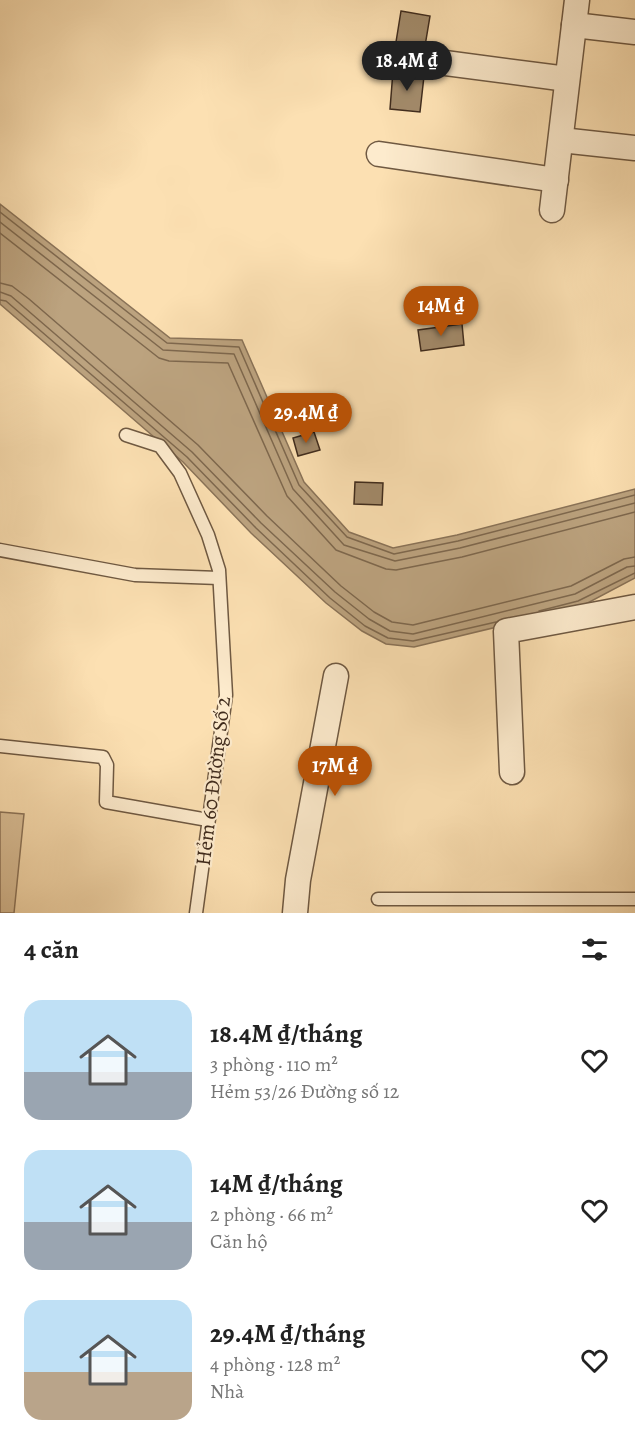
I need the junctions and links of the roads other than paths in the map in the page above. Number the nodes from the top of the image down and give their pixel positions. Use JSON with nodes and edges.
{"nodes":[{"id":1,"x":577,"y":0,"type":"edge"},
{"id":2,"x":574,"y":25,"type":"junction"},
{"id":3,"x":635,"y":32,"type":"edge"},
{"id":4,"x":393,"y":56,"type":"dead end"},
{"id":5,"x":567,"y":80,"type":"junction"},
{"id":6,"x":561,"y":140,"type":"junction"},
{"id":7,"x":635,"y":148,"type":"edge"},
{"id":8,"x":379,"y":154,"type":"dead end"},
{"id":9,"x":556,"y":180,"type":"junction"},
{"id":10,"x":552,"y":210,"type":"dead end"},
{"id":11,"x":126,"y":435,"type":"dead end"},
{"id":12,"x":0,"y":550,"type":"edge"},
{"id":13,"x":219,"y":578,"type":"junction"},
{"id":14,"x":635,"y":607,"type":"edge"},
{"id":15,"x":336,"y":676,"type":"dead end"},
{"id":16,"x":0,"y":746,"type":"edge"},
{"id":17,"x":512,"y":772,"type":"dead end"},
{"id":18,"x":208,"y":820,"type":"junction"},
{"id":19,"x":378,"y":899,"type":"dead end"},
{"id":20,"x":635,"y":899,"type":"edge"},
{"id":21,"x":196,"y":913,"type":"edge"},
{"id":22,"x":295,"y":913,"type":"edge"}],
"edges":[{"from":1,"to":2,"type":"street"},
{"from":2,"to":3,"type":"street"},
{"from":2,"to":5,"type":"street"},
{"from":4,"to":5,"type":"street"},
{"from":5,"to":6,"type":"street"},
{"from":6,"to":7,"type":"street"},
{"from":6,"to":9,"type":"street"},
{"from":8,"to":9,"type":"street"},
{"from":9,"to":10,"type":"street"},
{"from":11,"to":13,"type":"lane","name":"Hẻm 60 Đường Số 2"},
{"from":12,"to":13,"type":"lane"},
{"from":13,"to":18,"type":"lane","name":"Hẻm 60 Đường Số 2"},
{"from":14,"to":17,"type":"street"},
{"from":15,"to":22,"type":"street"},
{"from":16,"to":18,"type":"lane"},
{"from":18,"to":21,"type":"lane","name":"Hẻm 60 Đường Số 2"},
{"from":19,"to":20,"type":"lane"}]}
